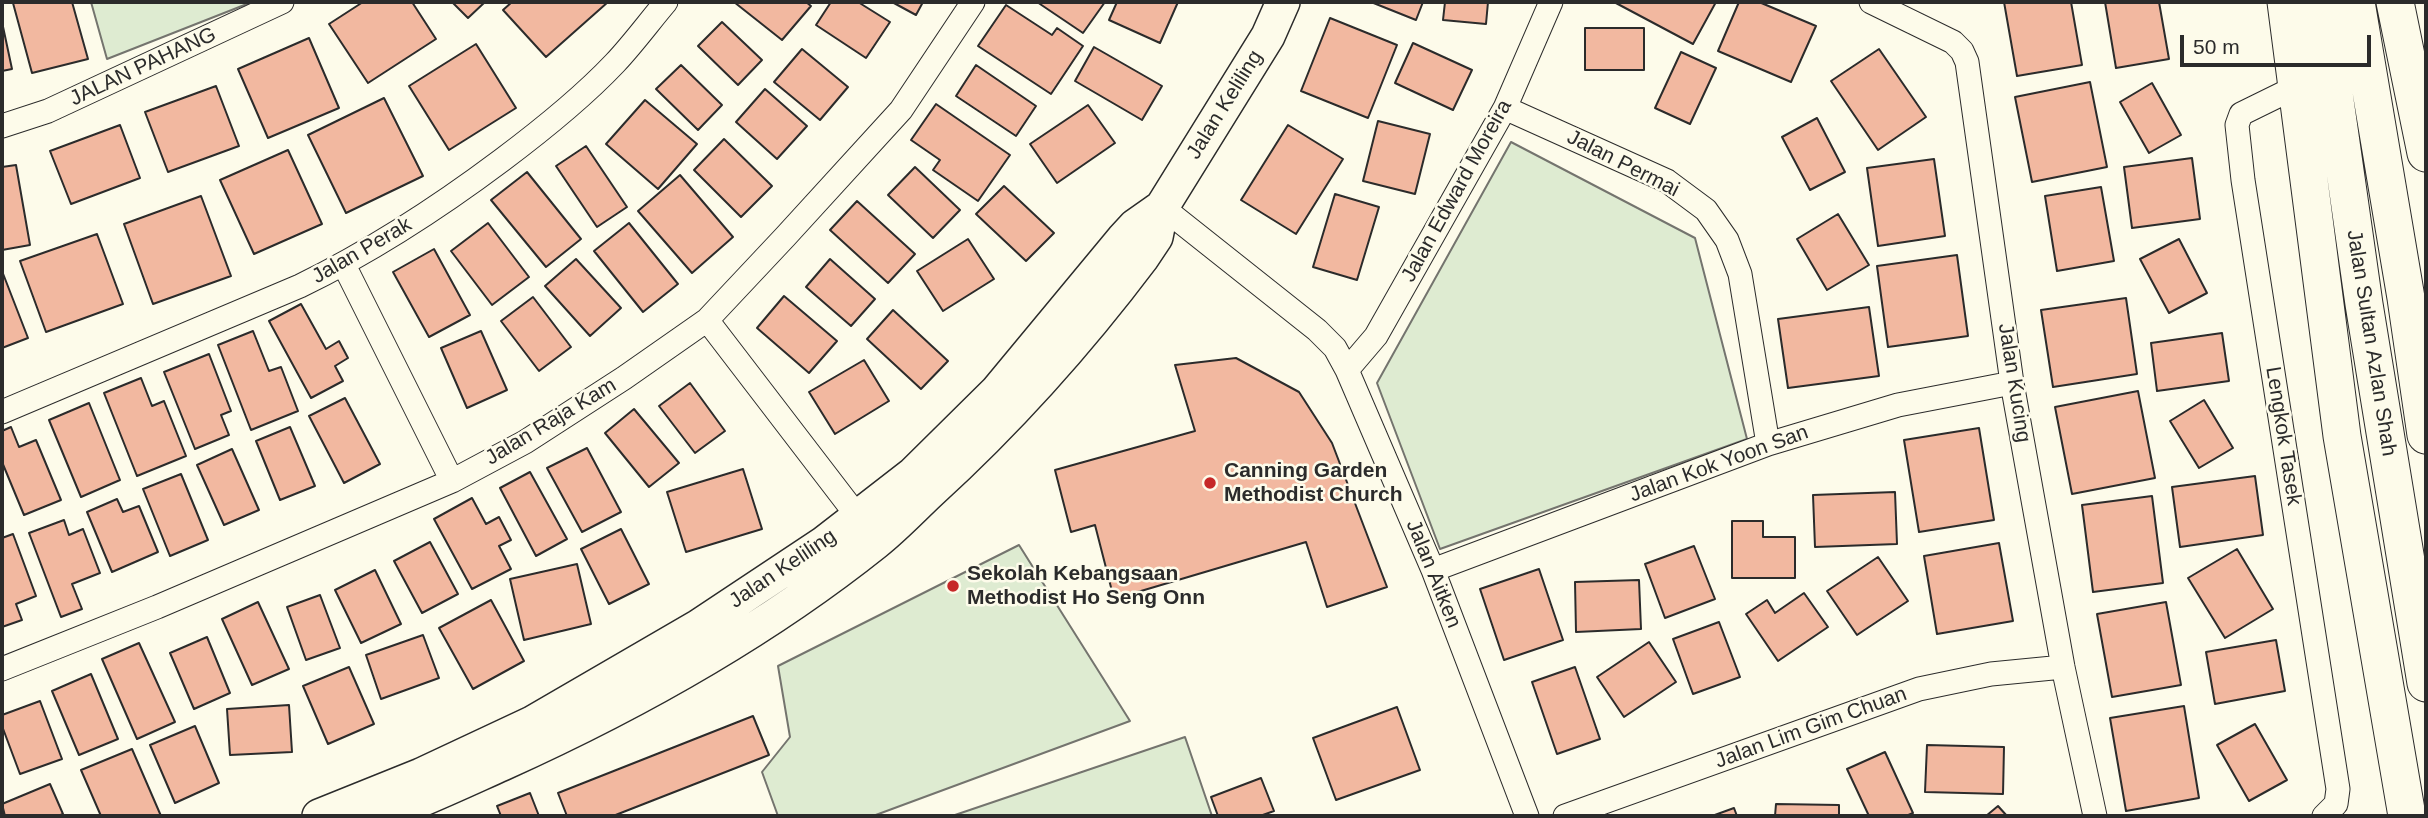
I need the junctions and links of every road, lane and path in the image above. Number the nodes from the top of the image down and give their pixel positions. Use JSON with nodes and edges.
{"nodes":[{"id":1,"x":282,"y":2,"type":"edge"},
{"id":2,"x":666,"y":2,"type":"edge"},
{"id":3,"x":973,"y":2,"type":"edge"},
{"id":4,"x":1283,"y":2,"type":"edge"},
{"id":5,"x":1551,"y":2,"type":"edge"},
{"id":6,"x":1871,"y":2,"type":"edge"},
{"id":7,"x":2286,"y":2,"type":"edge"},
{"id":8,"x":2321,"y":2,"type":"edge"},
{"id":9,"x":2356,"y":2,"type":"edge"},
{"id":10,"x":2395,"y":2,"type":"edge"},
{"id":11,"x":2298,"y":86,"type":"junction"},
{"id":12,"x":1505,"y":108,"type":"junction"},
{"id":13,"x":2,"y":126,"type":"edge"},
{"id":14,"x":2426,"y":153,"type":"edge"},
{"id":15,"x":1162,"y":206,"type":"junction"},
{"id":16,"x":344,"y":265,"type":"junction"},
{"id":17,"x":707,"y":320,"type":"junction"},
{"id":18,"x":1347,"y":370,"type":"junction"},
{"id":19,"x":2012,"y":383,"type":"junction"},
{"id":20,"x":2,"y":412,"type":"edge"},
{"id":21,"x":2426,"y":435,"type":"edge"},
{"id":22,"x":1768,"y":444,"type":"junction"},
{"id":23,"x":452,"y":481,"type":"junction"},
{"id":24,"x":858,"y":517,"type":"junction"},
{"id":25,"x":1433,"y":570,"type":"junction"},
{"id":26,"x":2063,"y":667,"type":"junction"},
{"id":27,"x":2,"y":669,"type":"edge"},
{"id":28,"x":2426,"y":683,"type":"edge"},
{"id":29,"x":319,"y":816,"type":"edge"},
{"id":30,"x":381,"y":816,"type":"edge"},
{"id":31,"x":1527,"y":816,"type":"edge"},
{"id":32,"x":1565,"y":816,"type":"edge"},
{"id":33,"x":2095,"y":816,"type":"edge"},
{"id":34,"x":2324,"y":816,"type":"edge"},
{"id":35,"x":2407,"y":816,"type":"edge"}],
"edges":[{"from":1,"to":13,"type":"street","name":"JALAN PAHANG"},
{"from":2,"to":16,"type":"street","name":"Jalan Perak"},
{"from":3,"to":17,"type":"street","name":"Jalan Raja Kam"},
{"from":4,"to":15,"type":"main road","name":"Jalan Keliling"},
{"from":5,"to":12,"type":"street","name":"Jalan Edward Moreira"},
{"from":6,"to":19,"type":"street","name":"Jalan Kucing"},
{"from":7,"to":11,"type":"main road"},
{"from":8,"to":28,"type":"main road","name":"Jalan Sultan Azlan Shah"},
{"from":9,"to":21,"type":"main road","name":"Jalan Sultan Azlan Shah"},
{"from":10,"to":14,"type":"main road"},
{"from":11,"to":34,"type":"street","name":"Lengkok Tasek"},
{"from":11,"to":35,"type":"main road"},
{"from":12,"to":18,"type":"street","name":"Jalan Edward Moreira"},
{"from":12,"to":22,"type":"street","name":"Jalan Permai"},
{"from":15,"to":18,"type":"street","name":"Jalan Aitken"},
{"from":15,"to":24,"type":"main road","name":"Jalan Keliling"},
{"from":15,"to":30,"type":"main road","name":"Jalan Keliling"},
{"from":16,"to":20,"type":"street","name":"Jalan Perak"},
{"from":16,"to":23,"type":"street"},
{"from":17,"to":23,"type":"street","name":"Jalan Raja Kam"},
{"from":17,"to":24,"type":"street"},
{"from":18,"to":25,"type":"street","name":"Jalan Aitken"},
{"from":19,"to":22,"type":"street","name":"Jalan Kok Yoon San"},
{"from":19,"to":26,"type":"street","name":"Jalan Kucing"},
{"from":22,"to":25,"type":"street","name":"Jalan Kok Yoon San"},
{"from":23,"to":27,"type":"street","name":"Jalan Raja Kam"},
{"from":24,"to":29,"type":"main road","name":"Jalan Keliling"},
{"from":25,"to":31,"type":"street","name":"Jalan Aitken"},
{"from":26,"to":32,"type":"street","name":"Jalan Lim Gim Chuan"},
{"from":26,"to":33,"type":"street","name":"Jalan Kucing"}]}
